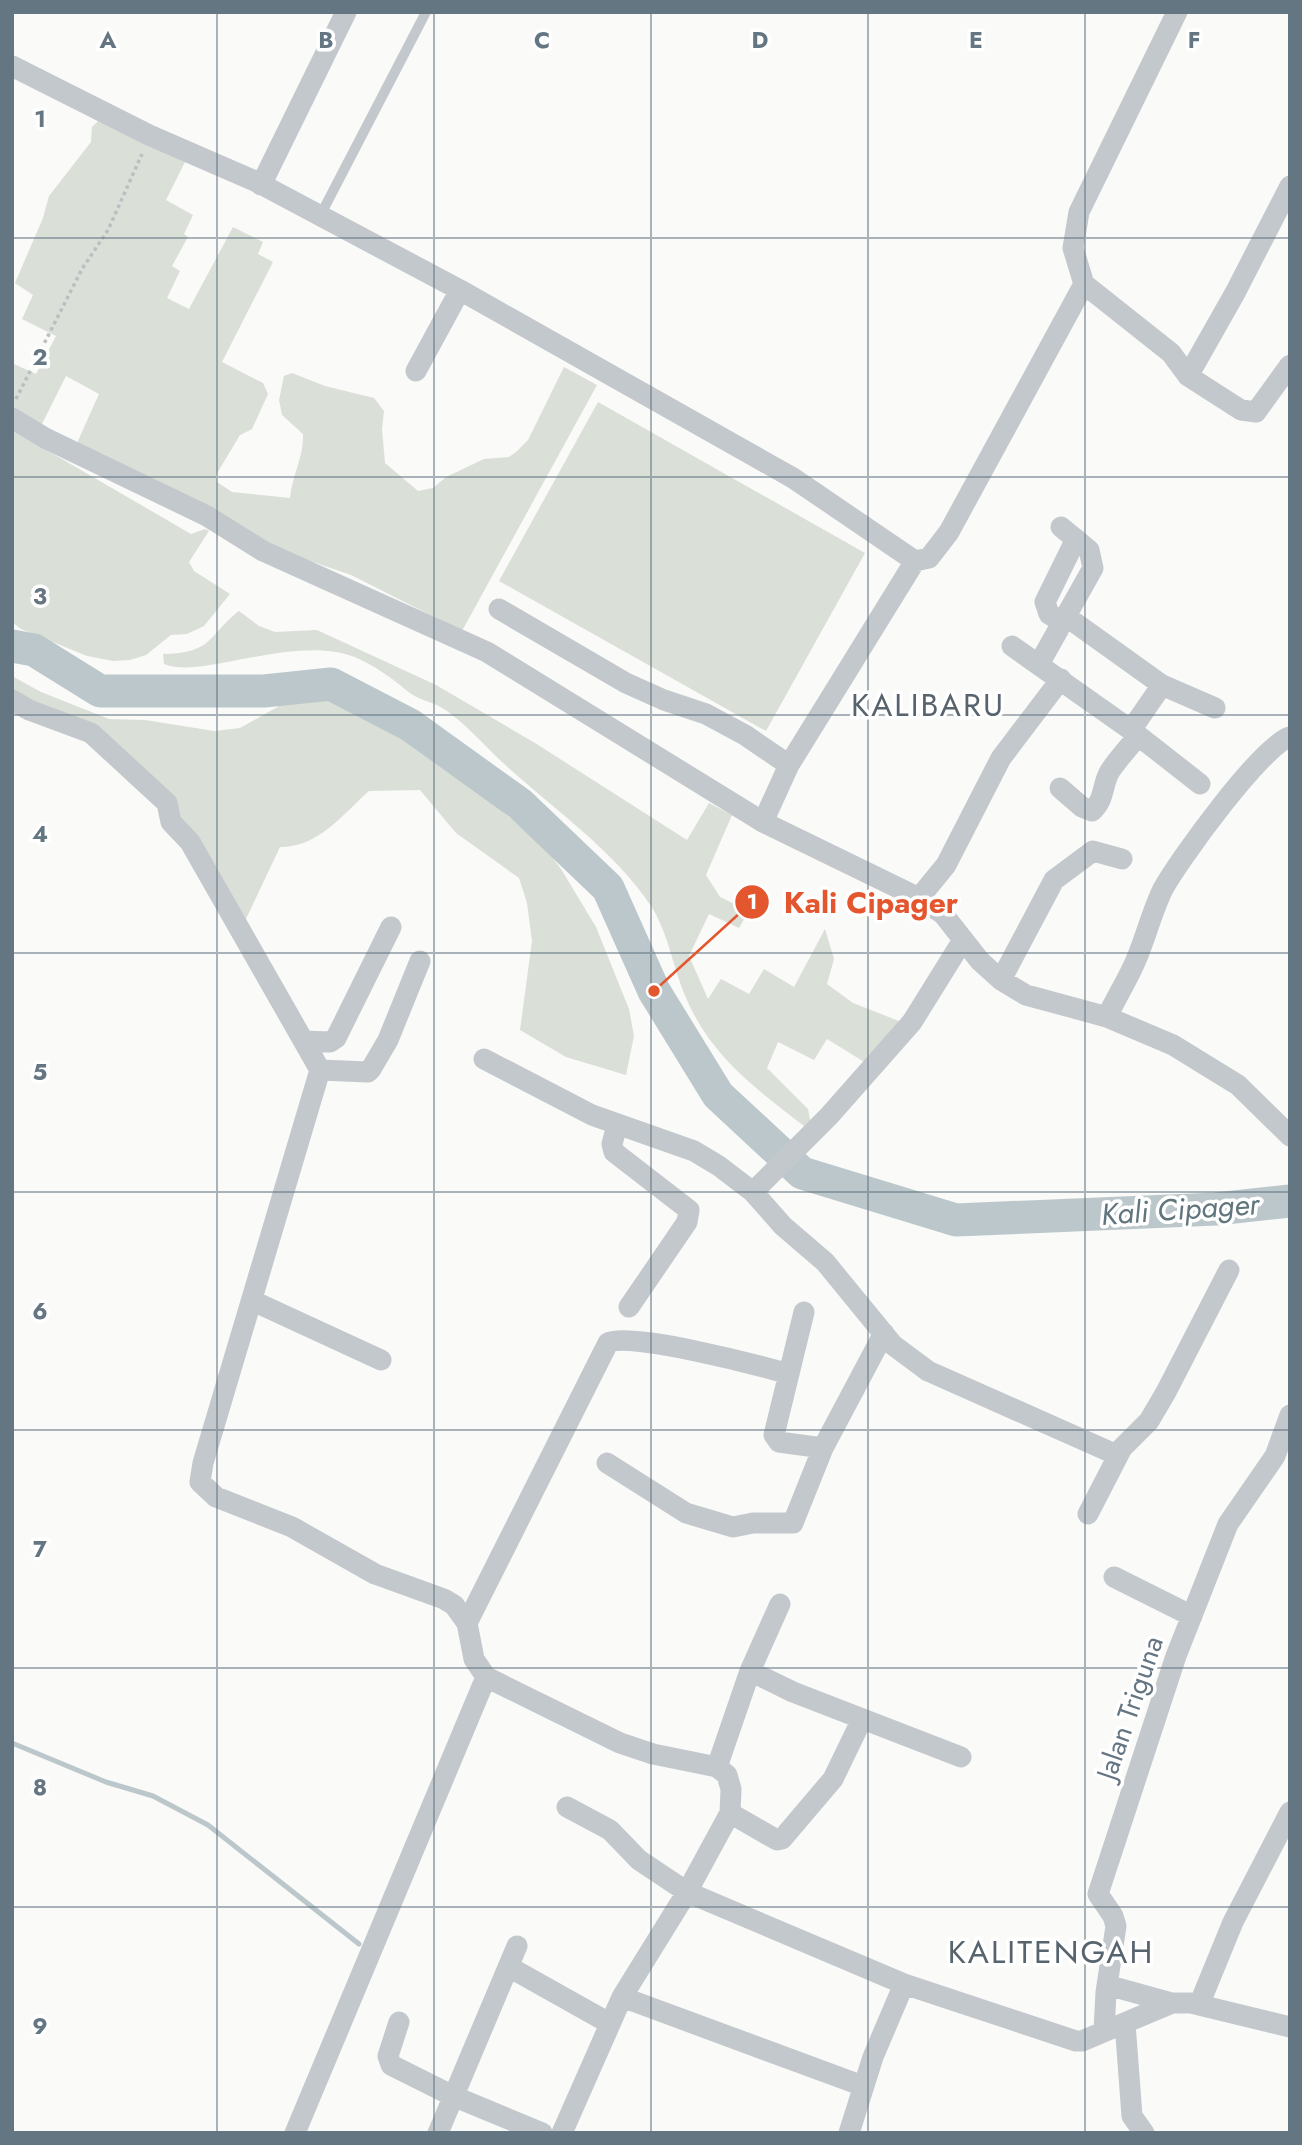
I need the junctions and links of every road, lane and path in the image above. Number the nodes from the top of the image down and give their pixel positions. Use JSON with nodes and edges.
{"nodes":[{"id":1,"x":346,"y":12,"type":"edge"},
{"id":2,"x":426,"y":12,"type":"edge"},
{"id":3,"x":1178,"y":12,"type":"edge"},
{"id":4,"x":12,"y":66,"type":"edge"},
{"id":5,"x":157,"y":139,"type":"junction"},
{"id":6,"x":261,"y":185,"type":"junction"},
{"id":7,"x":1290,"y":186,"type":"edge"},
{"id":8,"x":320,"y":216,"type":"junction"},
{"id":9,"x":1084,"y":284,"type":"junction"},
{"id":10,"x":460,"y":290,"type":"junction"},
{"id":11,"x":1290,"y":365,"type":"edge"},
{"id":12,"x":416,"y":371,"type":"dead end"},
{"id":13,"x":1188,"y":376,"type":"junction"},
{"id":14,"x":12,"y":407,"type":"edge"},
{"id":15,"x":12,"y":418,"type":"edge"},
{"id":16,"x":915,"y":561,"type":"junction"},
{"id":17,"x":499,"y":609,"type":"dead end"},
{"id":18,"x":1065,"y":620,"type":"junction"},
{"id":19,"x":1012,"y":646,"type":"dead end"},
{"id":20,"x":1039,"y":664,"type":"junction"},
{"id":21,"x":1060,"y":679,"type":"junction"},
{"id":22,"x":1162,"y":685,"type":"junction"},
{"id":23,"x":12,"y":701,"type":"edge"},
{"id":24,"x":1215,"y":708,"type":"dead end"},
{"id":25,"x":1135,"y":733,"type":"junction"},
{"id":26,"x":1290,"y":737,"type":"edge"},
{"id":27,"x":789,"y":765,"type":"junction"},
{"id":28,"x":1200,"y":783,"type":"dead end"},
{"id":29,"x":1060,"y":788,"type":"dead end"},
{"id":30,"x":763,"y":822,"type":"junction"},
{"id":31,"x":1122,"y":859,"type":"dead end"},
{"id":32,"x":919,"y":898,"type":"junction"},
{"id":33,"x":391,"y":927,"type":"dead end"},
{"id":34,"x":963,"y":940,"type":"junction"},
{"id":35,"x":420,"y":961,"type":"dead end"},
{"id":36,"x":1001,"y":980,"type":"junction"},
{"id":37,"x":1107,"y":1017,"type":"junction"},
{"id":38,"x":304,"y":1041,"type":"junction"},
{"id":39,"x":484,"y":1059,"type":"dead end"},
{"id":40,"x":320,"y":1070,"type":"junction"},
{"id":41,"x":617,"y":1125,"type":"junction"},
{"id":42,"x":1290,"y":1136,"type":"edge"},
{"id":43,"x":753,"y":1192,"type":"junction"},
{"id":44,"x":1229,"y":1270,"type":"dead end"},
{"id":45,"x":253,"y":1301,"type":"junction"},
{"id":46,"x":629,"y":1307,"type":"dead end"},
{"id":47,"x":804,"y":1312,"type":"dead end"},
{"id":48,"x":884,"y":1333,"type":"junction"},
{"id":49,"x":381,"y":1360,"type":"dead end"},
{"id":50,"x":789,"y":1374,"type":"junction"},
{"id":51,"x":1290,"y":1415,"type":"edge"},
{"id":52,"x":824,"y":1448,"type":"junction"},
{"id":53,"x":1117,"y":1455,"type":"junction"},
{"id":54,"x":607,"y":1463,"type":"dead end"},
{"id":55,"x":1088,"y":1514,"type":"dead end"},
{"id":56,"x":1114,"y":1577,"type":"dead end"},
{"id":57,"x":780,"y":1604,"type":"dead end"},
{"id":58,"x":1192,"y":1616,"type":"junction"},
{"id":59,"x":467,"y":1623,"type":"junction"},
{"id":60,"x":750,"y":1671,"type":"junction"},
{"id":61,"x":486,"y":1676,"type":"junction"},
{"id":62,"x":862,"y":1719,"type":"junction"},
{"id":63,"x":961,"y":1757,"type":"dead end"},
{"id":64,"x":717,"y":1767,"type":"junction"},
{"id":65,"x":567,"y":1807,"type":"dead end"},
{"id":66,"x":1290,"y":1812,"type":"edge"},
{"id":67,"x":730,"y":1813,"type":"junction"},
{"id":68,"x":687,"y":1892,"type":"junction"},
{"id":69,"x":517,"y":1946,"type":"dead end"},
{"id":70,"x":509,"y":1967,"type":"junction"},
{"id":71,"x":904,"y":1984,"type":"junction"},
{"id":72,"x":1107,"y":1985,"type":"junction"},
{"id":73,"x":622,"y":1997,"type":"junction"},
{"id":74,"x":1172,"y":2003,"type":"junction"},
{"id":75,"x":1199,"y":2004,"type":"junction"},
{"id":76,"x":399,"y":2022,"type":"dead end"},
{"id":77,"x":609,"y":2023,"type":"junction"},
{"id":78,"x":1125,"y":2024,"type":"junction"},
{"id":79,"x":1290,"y":2026,"type":"edge"},
{"id":80,"x":1104,"y":2031,"type":"junction"},
{"id":81,"x":863,"y":2086,"type":"junction"},
{"id":82,"x":453,"y":2096,"type":"junction"},
{"id":83,"x":295,"y":2133,"type":"edge"},
{"id":84,"x":438,"y":2133,"type":"edge"},
{"id":85,"x":542,"y":2133,"type":"edge"},
{"id":86,"x":562,"y":2133,"type":"edge"},
{"id":87,"x":849,"y":2133,"type":"edge"},
{"id":88,"x":1144,"y":2133,"type":"edge"}],
"edges":[{"from":1,"to":6,"type":"street"},
{"from":2,"to":8,"type":"lane"},
{"from":3,"to":9,"type":"street"},
{"from":4,"to":5,"type":"street"},
{"from":5,"to":6,"type":"street"},
{"from":5,"to":14,"type":"path"},
{"from":6,"to":8,"type":"street"},
{"from":7,"to":13,"type":"street"},
{"from":8,"to":10,"type":"street"},
{"from":9,"to":13,"type":"street"},
{"from":9,"to":16,"type":"street"},
{"from":10,"to":12,"type":"street"},
{"from":10,"to":16,"type":"street"},
{"from":11,"to":13,"type":"street"},
{"from":15,"to":30,"type":"street"},
{"from":16,"to":27,"type":"street"},
{"from":17,"to":27,"type":"street"},
{"from":18,"to":18,"type":"street"},
{"from":18,"to":20,"type":"street"},
{"from":18,"to":22,"type":"street"},
{"from":19,"to":20,"type":"street"},
{"from":20,"to":21,"type":"street"},
{"from":21,"to":25,"type":"street"},
{"from":21,"to":32,"type":"street"},
{"from":22,"to":24,"type":"street"},
{"from":22,"to":25,"type":"street"},
{"from":23,"to":38,"type":"street"},
{"from":25,"to":28,"type":"street"},
{"from":25,"to":29,"type":"street"},
{"from":26,"to":37,"type":"street"},
{"from":27,"to":30,"type":"street"},
{"from":30,"to":32,"type":"street"},
{"from":31,"to":36,"type":"street"},
{"from":32,"to":34,"type":"street"},
{"from":33,"to":38,"type":"street"},
{"from":34,"to":36,"type":"street"},
{"from":34,"to":43,"type":"street"},
{"from":35,"to":40,"type":"street"},
{"from":36,"to":37,"type":"street"},
{"from":37,"to":42,"type":"street"},
{"from":38,"to":40,"type":"street"},
{"from":39,"to":41,"type":"street"},
{"from":40,"to":45,"type":"street"},
{"from":41,"to":43,"type":"street"},
{"from":41,"to":46,"type":"street"},
{"from":43,"to":48,"type":"street"},
{"from":44,"to":53,"type":"street"},
{"from":45,"to":49,"type":"street"},
{"from":45,"to":59,"type":"street"},
{"from":47,"to":50,"type":"street"},
{"from":48,"to":52,"type":"street"},
{"from":48,"to":53,"type":"street"},
{"from":50,"to":52,"type":"street"},
{"from":50,"to":59,"type":"street"},
{"from":51,"to":58,"type":"street","name":"Jalan Triguna"},
{"from":52,"to":54,"type":"street"},
{"from":53,"to":55,"type":"street"},
{"from":56,"to":58,"type":"street"},
{"from":57,"to":60,"type":"street"},
{"from":58,"to":72,"type":"street","name":"Jalan Triguna"},
{"from":59,"to":61,"type":"street"},
{"from":60,"to":62,"type":"street"},
{"from":60,"to":64,"type":"street"},
{"from":61,"to":64,"type":"street"},
{"from":61,"to":83,"type":"street"},
{"from":62,"to":63,"type":"street"},
{"from":62,"to":67,"type":"street"},
{"from":64,"to":67,"type":"street"},
{"from":65,"to":68,"type":"street"},
{"from":66,"to":75,"type":"street"},
{"from":67,"to":68,"type":"street"},
{"from":68,"to":71,"type":"street"},
{"from":68,"to":73,"type":"street"},
{"from":69,"to":70,"type":"street"},
{"from":70,"to":77,"type":"street"},
{"from":70,"to":82,"type":"street"},
{"from":71,"to":80,"type":"street"},
{"from":71,"to":81,"type":"street"},
{"from":72,"to":74,"type":"street"},
{"from":72,"to":80,"type":"street","name":"Jalan Triguna"},
{"from":73,"to":77,"type":"street"},
{"from":73,"to":81,"type":"street"},
{"from":74,"to":75,"type":"street"},
{"from":74,"to":78,"type":"street"},
{"from":75,"to":79,"type":"street"},
{"from":76,"to":82,"type":"street"},
{"from":77,"to":86,"type":"street"},
{"from":78,"to":80,"type":"street"},
{"from":78,"to":88,"type":"street"},
{"from":81,"to":87,"type":"street"},
{"from":82,"to":84,"type":"street"},
{"from":82,"to":85,"type":"street"}]}
